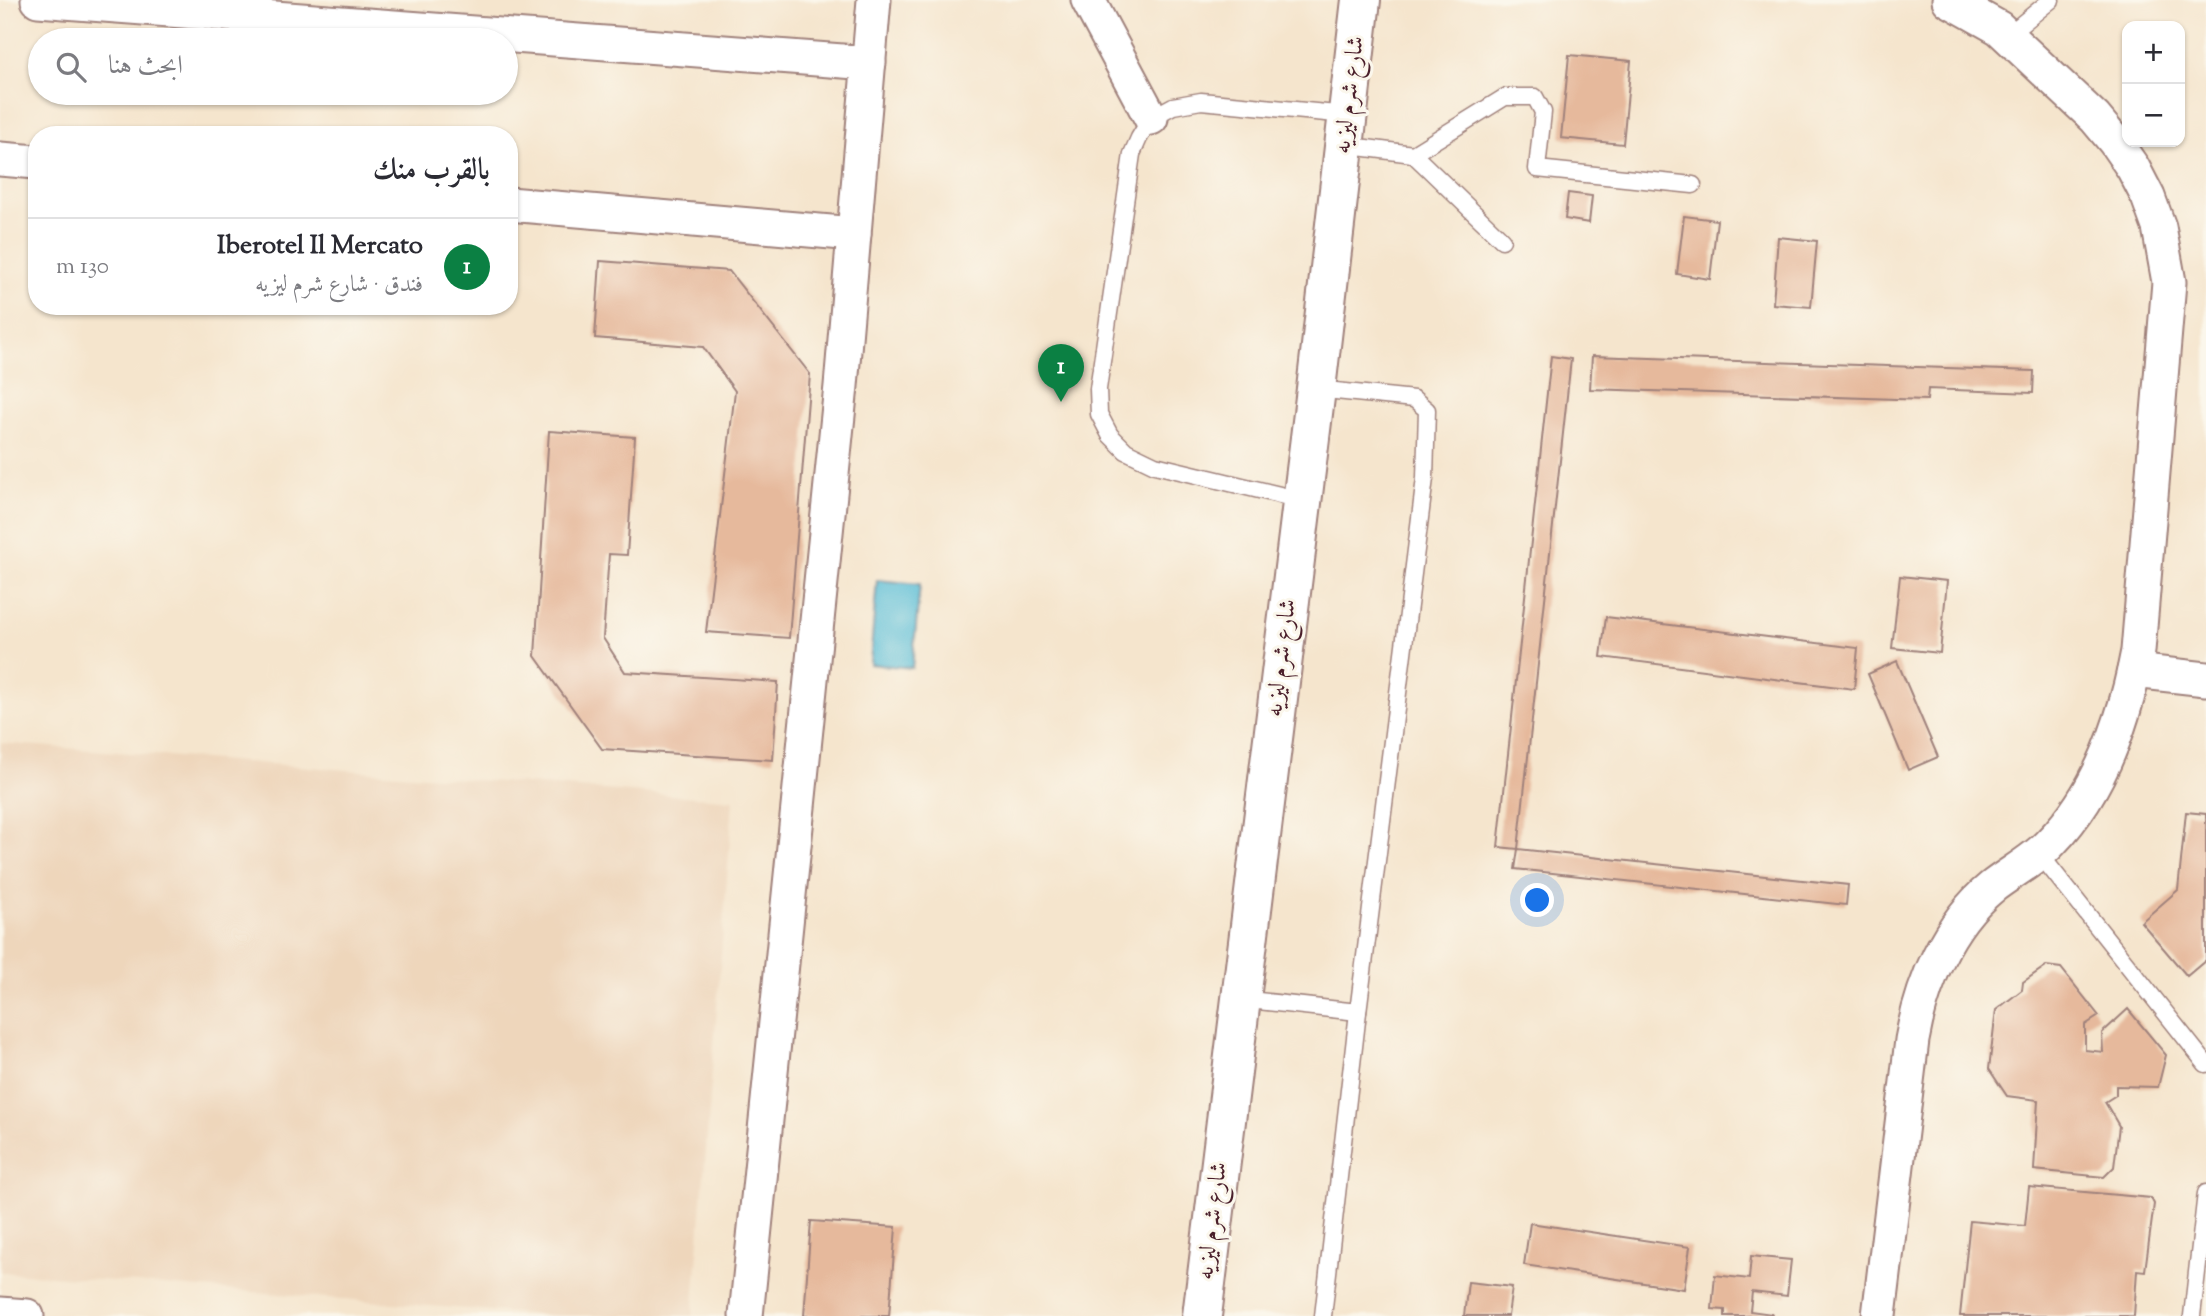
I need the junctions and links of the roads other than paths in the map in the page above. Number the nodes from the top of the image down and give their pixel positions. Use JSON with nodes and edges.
{"nodes":[{"id":1,"x":38,"y":0,"type":"edge"},
{"id":2,"x":874,"y":0,"type":"edge"},
{"id":3,"x":1088,"y":0,"type":"edge"},
{"id":4,"x":1362,"y":0,"type":"edge"},
{"id":5,"x":1949,"y":0,"type":"edge"},
{"id":6,"x":2051,"y":0,"type":"edge"},
{"id":7,"x":407,"y":28,"type":"edge"},
{"id":8,"x":518,"y":36,"type":"edge"},
{"id":9,"x":2007,"y":36,"type":"junction"},
{"id":10,"x":869,"y":63,"type":"junction"},
{"id":11,"x":1151,"y":118,"type":"junction"},
{"id":12,"x":1345,"y":130,"type":"junction"},
{"id":13,"x":1413,"y":154,"type":"junction"},
{"id":14,"x":0,"y":159,"type":"edge"},
{"id":15,"x":28,"y":161,"type":"edge"},
{"id":16,"x":1693,"y":185,"type":"dead end"},
{"id":17,"x":518,"y":205,"type":"edge"},
{"id":18,"x":854,"y":234,"type":"junction"},
{"id":19,"x":1502,"y":240,"type":"dead end"},
{"id":20,"x":1316,"y":390,"type":"junction"},
{"id":21,"x":1301,"y":499,"type":"junction"},
{"id":22,"x":2134,"y":671,"type":"junction"},
{"id":23,"x":2206,"y":680,"type":"edge"},
{"id":24,"x":2038,"y":852,"type":"junction"},
{"id":25,"x":1240,"y":999,"type":"junction"},
{"id":26,"x":1358,"y":1012,"type":"junction"},
{"id":27,"x":2206,"y":1064,"type":"edge"},
{"id":28,"x":2206,"y":1193,"type":"edge"},
{"id":29,"x":0,"y":1314,"type":"edge"},
{"id":30,"x":27,"y":1316,"type":"edge"},
{"id":31,"x":746,"y":1316,"type":"edge"},
{"id":32,"x":1202,"y":1316,"type":"edge"},
{"id":33,"x":1323,"y":1316,"type":"edge"},
{"id":34,"x":1879,"y":1316,"type":"edge"},
{"id":35,"x":2192,"y":1316,"type":"edge"}],
"edges":[{"from":1,"to":7,"type":"street"},
{"from":2,"to":10,"type":"street"},
{"from":3,"to":11,"type":"street"},
{"from":4,"to":12,"type":"street","name":"شارع شرم ليزيه"},
{"from":5,"to":9,"type":"street"},
{"from":6,"to":9,"type":"lane"},
{"from":8,"to":10,"type":"street"},
{"from":9,"to":22,"type":"street"},
{"from":10,"to":18,"type":"street"},
{"from":11,"to":12,"type":"lane"},
{"from":11,"to":21,"type":"lane"},
{"from":12,"to":13,"type":"lane"},
{"from":12,"to":20,"type":"street","name":"شارع شرم ليزيه"},
{"from":13,"to":16,"type":"lane"},
{"from":13,"to":19,"type":"lane"},
{"from":14,"to":15,"type":"street"},
{"from":17,"to":18,"type":"street"},
{"from":18,"to":31,"type":"street"},
{"from":20,"to":21,"type":"street","name":"شارع شرم ليزيه"},
{"from":20,"to":26,"type":"lane"},
{"from":21,"to":25,"type":"street","name":"شارع شرم ليزيه"},
{"from":22,"to":23,"type":"street"},
{"from":22,"to":24,"type":"street"},
{"from":24,"to":27,"type":"lane"},
{"from":24,"to":34,"type":"street"},
{"from":25,"to":26,"type":"lane"},
{"from":25,"to":32,"type":"street","name":"شارع شرم ليزيه"},
{"from":26,"to":33,"type":"lane"},
{"from":28,"to":35,"type":"lane"},
{"from":29,"to":30,"type":"street"}]}
